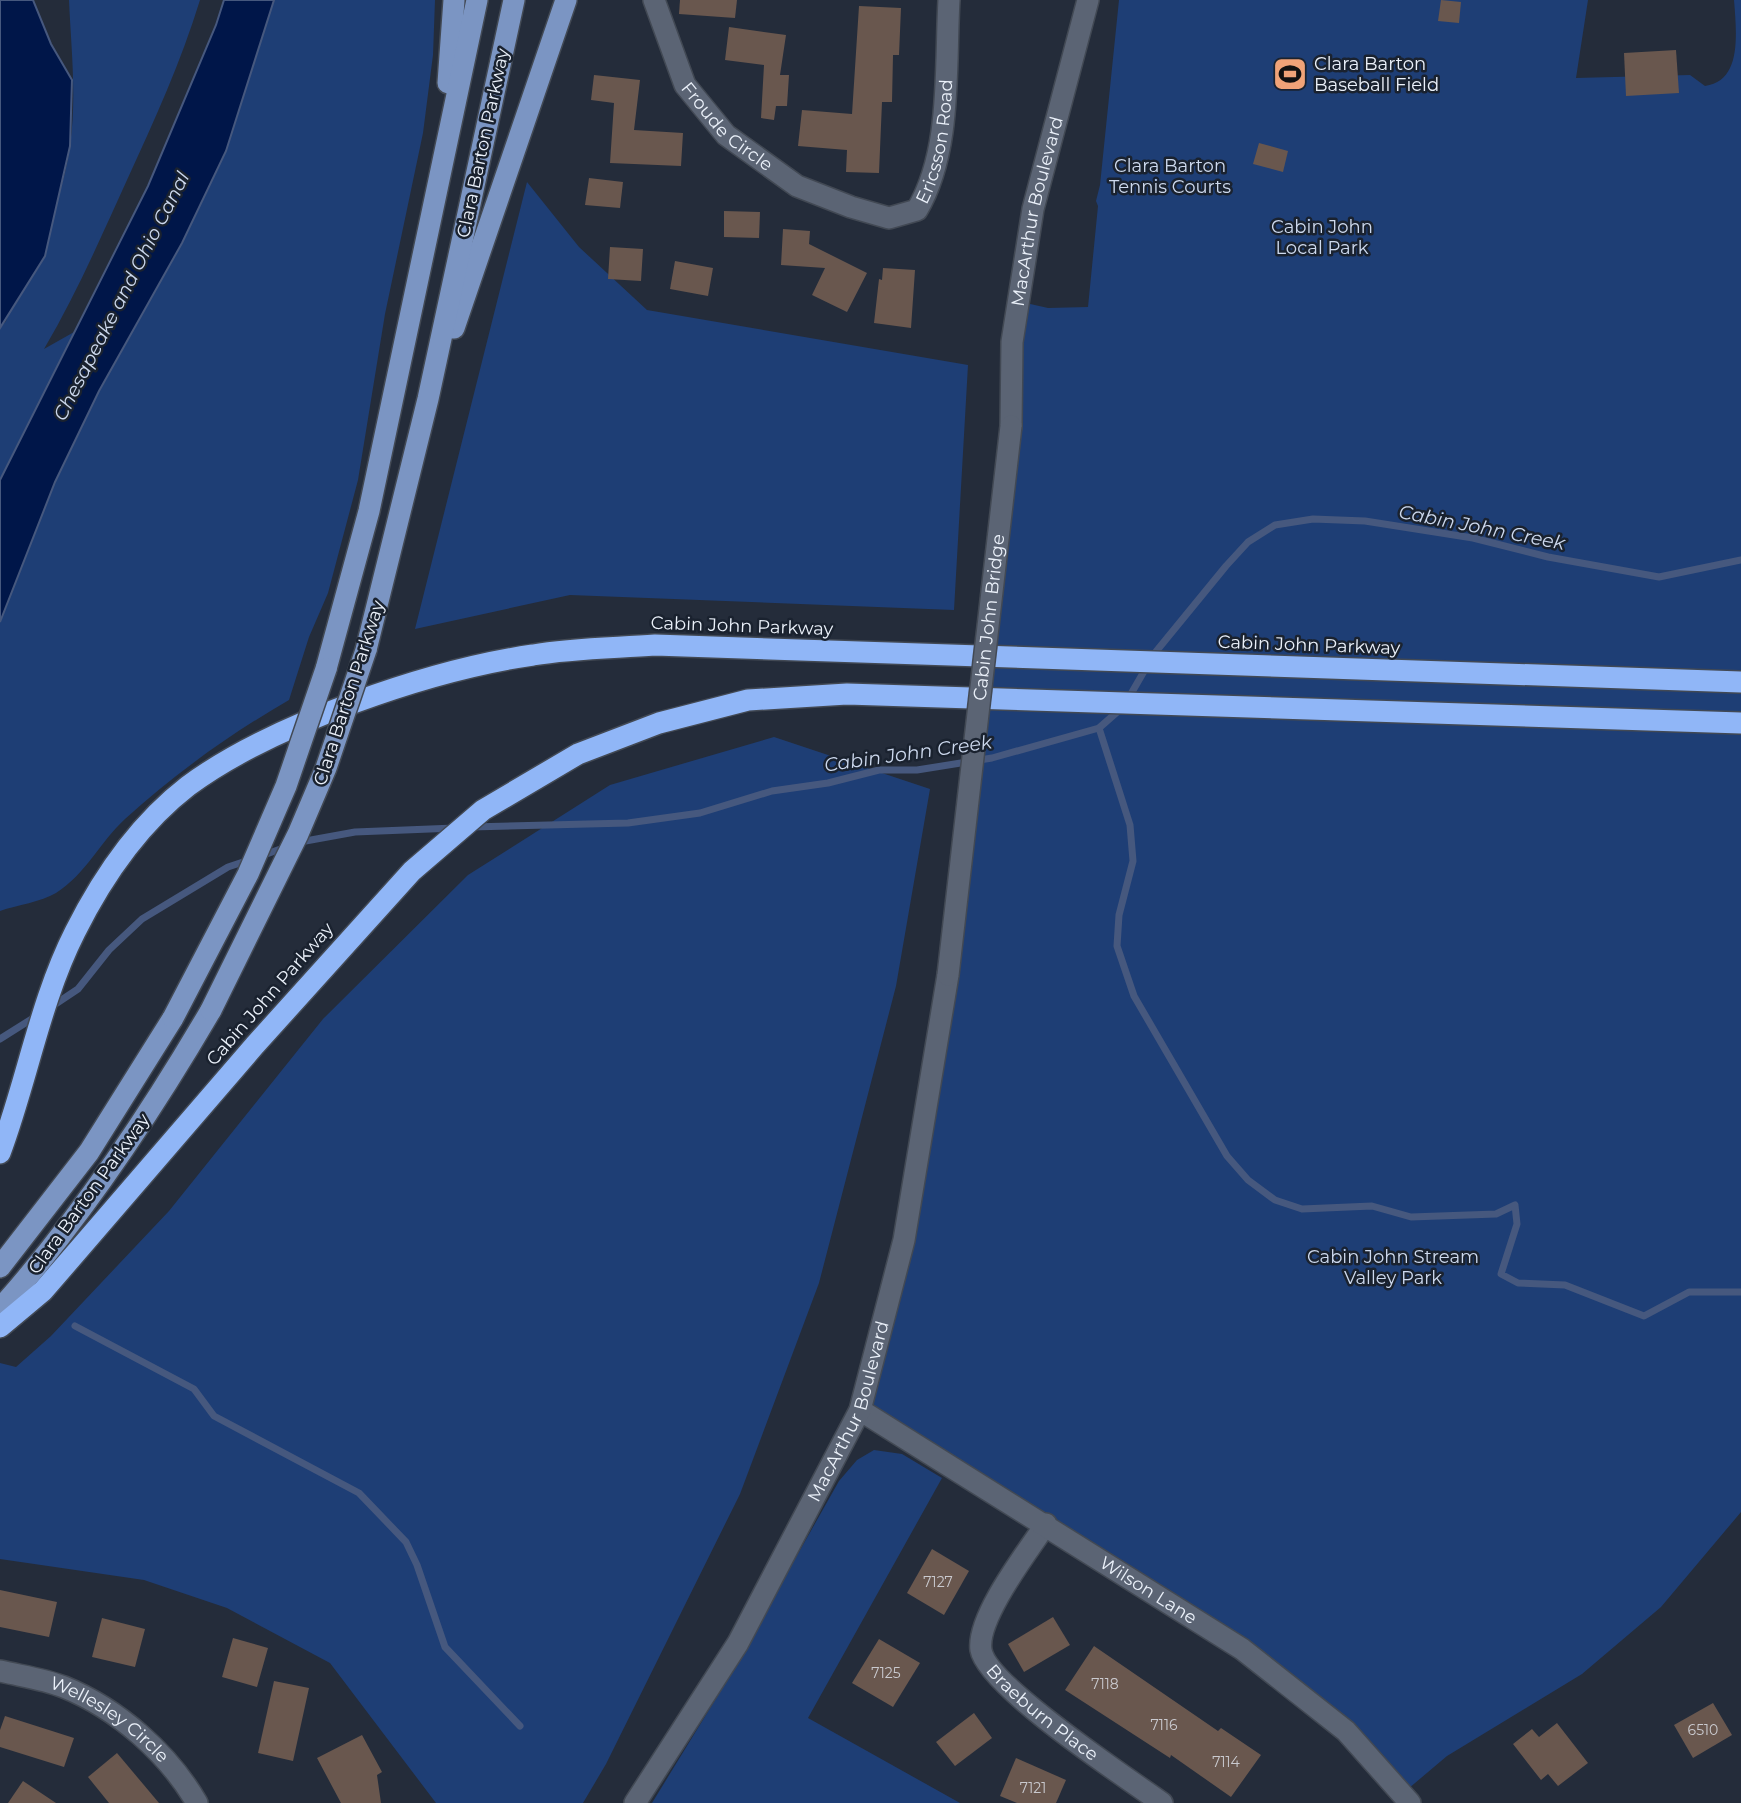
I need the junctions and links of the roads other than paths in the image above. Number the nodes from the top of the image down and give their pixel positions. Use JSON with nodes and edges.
{"nodes":[{"id":1,"x":454,"y":0,"type":"edge"},
{"id":2,"x":477,"y":0,"type":"edge"},
{"id":3,"x":514,"y":0,"type":"edge"},
{"id":4,"x":566,"y":0,"type":"edge"},
{"id":5,"x":654,"y":0,"type":"edge"},
{"id":6,"x":949,"y":0,"type":"edge"},
{"id":7,"x":1088,"y":0,"type":"edge"},
{"id":8,"x":443,"y":158,"type":"junction"},
{"id":9,"x":851,"y":207,"type":"joint"},
{"id":10,"x":428,"y":399,"type":"junction"},
{"id":11,"x":1011,"y":426,"type":"joint"},
{"id":12,"x":1741,"y":681,"type":"edge"},
{"id":13,"x":1741,"y":723,"type":"edge"},
{"id":14,"x":947,"y":975,"type":"joint"},
{"id":15,"x":2,"y":1149,"type":"edge"},
{"id":16,"x":0,"y":1267,"type":"edge"},
{"id":17,"x":0,"y":1310,"type":"edge"},
{"id":18,"x":0,"y":1327,"type":"edge"},
{"id":19,"x":860,"y":1410,"type":"junction"},
{"id":20,"x":1046,"y":1524,"type":"junction"},
{"id":21,"x":0,"y":1671,"type":"edge"},
{"id":22,"x":197,"y":1803,"type":"edge"},
{"id":23,"x":635,"y":1803,"type":"edge"},
{"id":24,"x":1162,"y":1803,"type":"edge"},
{"id":25,"x":1410,"y":1803,"type":"edge"}],
"edges":[{"from":1,"to":8,"type":"main road"},
{"from":2,"to":8,"type":"main road","name":"Clara Barton Parkway"},
{"from":3,"to":10,"type":"main road","name":"Clara Barton Parkway"},
{"from":4,"to":10,"type":"main road"},
{"from":5,"to":9,"type":"main road","name":"Froude Circle"},
{"from":6,"to":9,"type":"main road","name":"Ericsson Road"},
{"from":7,"to":11,"type":"main road","name":"MacArthur Boulevard"},
{"from":8,"to":16,"type":"main road","name":"Clara Barton Parkway","bridge":true},
{"from":10,"to":17,"type":"main road","name":"Clara Barton Parkway","bridge":true},
{"from":11,"to":14,"type":"main road","name":"Cabin John Bridge","bridge":true},
{"from":12,"to":15,"type":"highway","name":"Cabin John Parkway"},
{"from":13,"to":18,"type":"highway","name":"Cabin John Parkway"},
{"from":14,"to":19,"type":"main road","name":"MacArthur Boulevard"},
{"from":19,"to":20,"type":"main road","name":"Wilson Lane"},
{"from":19,"to":23,"type":"main road","name":"MacArthur Boulevard"},
{"from":20,"to":24,"type":"main road","name":"Braeburn Place"},
{"from":20,"to":25,"type":"main road","name":"Wilson Lane"},
{"from":21,"to":22,"type":"main road","name":"Wellesley Circle"}]}
